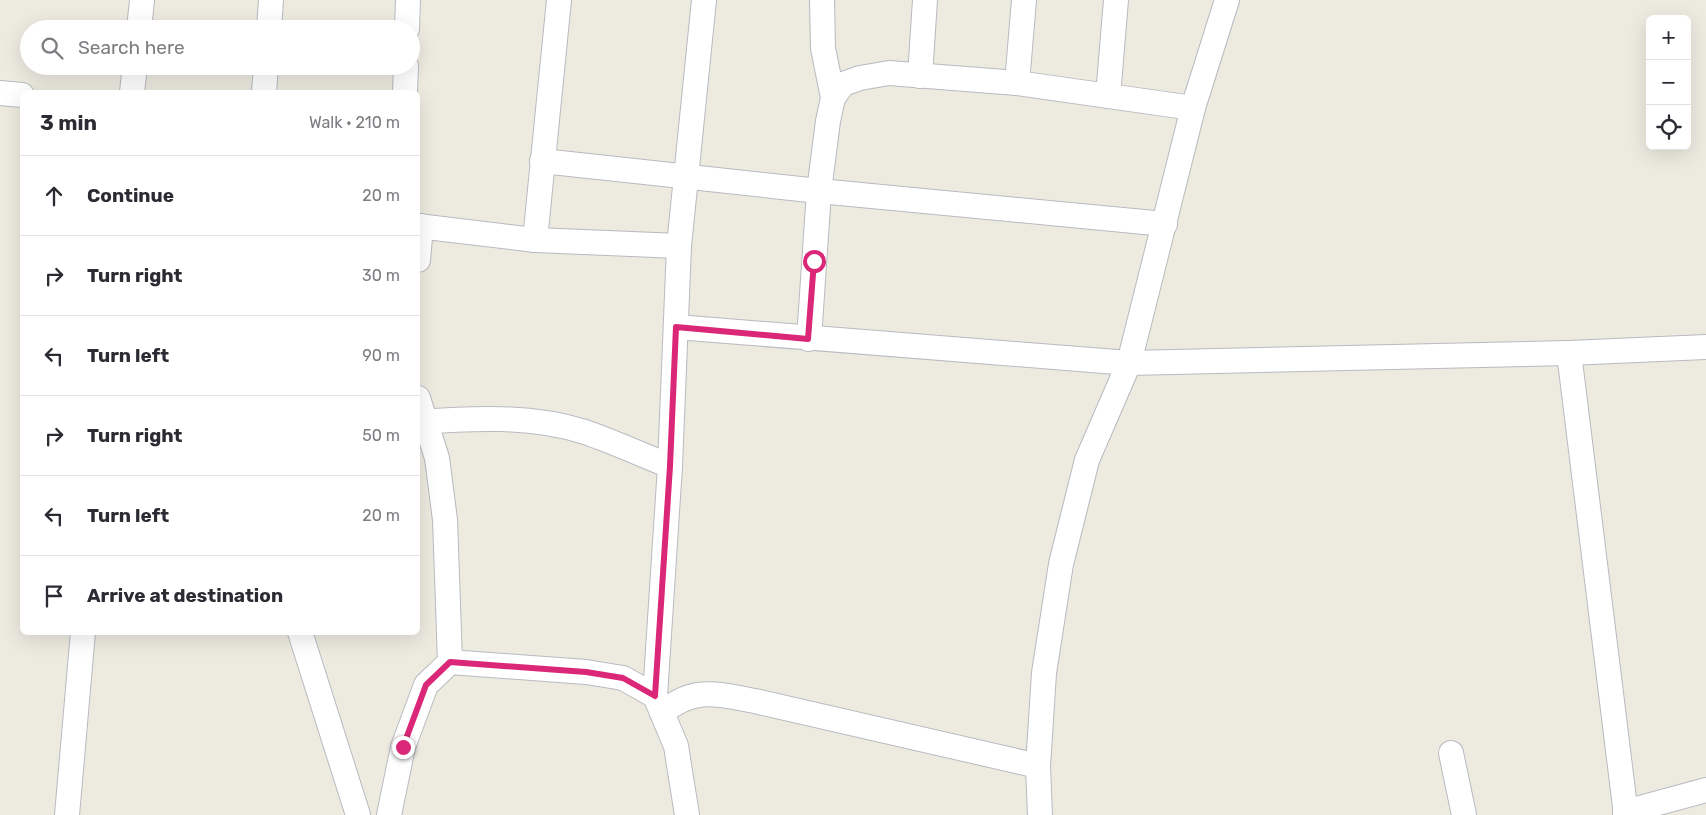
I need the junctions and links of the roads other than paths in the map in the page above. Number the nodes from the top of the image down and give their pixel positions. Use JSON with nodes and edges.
{"nodes":[{"id":1,"x":142,"y":0,"type":"edge"},
{"id":2,"x":271,"y":0,"type":"edge"},
{"id":3,"x":408,"y":0,"type":"edge"},
{"id":4,"x":559,"y":0,"type":"edge"},
{"id":5,"x":704,"y":0,"type":"edge"},
{"id":6,"x":822,"y":0,"type":"edge"},
{"id":7,"x":925,"y":0,"type":"edge"},
{"id":8,"x":1024,"y":0,"type":"edge"},
{"id":9,"x":1116,"y":0,"type":"edge"},
{"id":10,"x":1227,"y":0,"type":"edge"},
{"id":11,"x":140,"y":20,"type":"edge"},
{"id":12,"x":270,"y":20,"type":"edge"},
{"id":13,"x":407,"y":20,"type":"edge"},
{"id":14,"x":134,"y":75,"type":"edge"},
{"id":15,"x":265,"y":75,"type":"edge"},
{"id":16,"x":406,"y":75,"type":"edge"},
{"id":17,"x":920,"y":76,"type":"junction"},
{"id":18,"x":1017,"y":83,"type":"junction"},
{"id":19,"x":132,"y":90,"type":"edge"},
{"id":20,"x":264,"y":90,"type":"edge"},
{"id":21,"x":405,"y":90,"type":"edge"},
{"id":22,"x":0,"y":93,"type":"edge"},
{"id":23,"x":20,"y":95,"type":"edge"},
{"id":24,"x":1108,"y":96,"type":"junction"},
{"id":25,"x":833,"y":98,"type":"junction"},
{"id":26,"x":1193,"y":108,"type":"junction"},
{"id":27,"x":542,"y":161,"type":"junction"},
{"id":28,"x":686,"y":176,"type":"junction"},
{"id":29,"x":819,"y":191,"type":"junction"},
{"id":30,"x":1165,"y":224,"type":"junction"},
{"id":31,"x":420,"y":226,"type":"edge"},
{"id":32,"x":535,"y":240,"type":"junction"},
{"id":33,"x":679,"y":246,"type":"junction"},
{"id":34,"x":676,"y":327,"type":"junction"},
{"id":35,"x":808,"y":339,"type":"junction"},
{"id":36,"x":1706,"y":347,"type":"edge"},
{"id":37,"x":1569,"y":353,"type":"junction"},
{"id":38,"x":1129,"y":363,"type":"junction"},
{"id":39,"x":421,"y":422,"type":"edge"},
{"id":40,"x":670,"y":466,"type":"junction"},
{"id":41,"x":83,"y":635,"type":"edge"},
{"id":42,"x":301,"y":635,"type":"edge"},
{"id":43,"x":450,"y":662,"type":"junction"},
{"id":44,"x":659,"y":705,"type":"junction"},
{"id":45,"x":1450,"y":754,"type":"dead end"},
{"id":46,"x":1038,"y":766,"type":"junction"},
{"id":47,"x":1706,"y":790,"type":"edge"},
{"id":48,"x":1626,"y":813,"type":"edge"},
{"id":49,"x":67,"y":815,"type":"edge"},
{"id":50,"x":358,"y":815,"type":"edge"},
{"id":51,"x":389,"y":815,"type":"edge"},
{"id":52,"x":687,"y":815,"type":"edge"},
{"id":53,"x":1040,"y":815,"type":"edge"},
{"id":54,"x":1464,"y":815,"type":"edge"}],
"edges":[{"from":1,"to":11,"type":"street"},
{"from":2,"to":12,"type":"street"},
{"from":3,"to":13,"type":"street"},
{"from":4,"to":27,"type":"street"},
{"from":5,"to":28,"type":"street"},
{"from":6,"to":25,"type":"street"},
{"from":7,"to":17,"type":"street"},
{"from":8,"to":18,"type":"street"},
{"from":9,"to":24,"type":"street"},
{"from":10,"to":26,"type":"street"},
{"from":14,"to":19,"type":"street"},
{"from":15,"to":20,"type":"street"},
{"from":16,"to":21,"type":"street"},
{"from":17,"to":18,"type":"street"},
{"from":17,"to":25,"type":"street"},
{"from":18,"to":24,"type":"street"},
{"from":22,"to":23,"type":"street"},
{"from":24,"to":26,"type":"street"},
{"from":25,"to":29,"type":"street"},
{"from":26,"to":30,"type":"street"},
{"from":27,"to":28,"type":"street"},
{"from":27,"to":32,"type":"street"},
{"from":28,"to":29,"type":"street"},
{"from":28,"to":33,"type":"street"},
{"from":29,"to":30,"type":"street"},
{"from":29,"to":35,"type":"street"},
{"from":30,"to":38,"type":"street"},
{"from":31,"to":32,"type":"street"},
{"from":32,"to":33,"type":"street"},
{"from":33,"to":34,"type":"street"},
{"from":34,"to":35,"type":"street"},
{"from":34,"to":40,"type":"street"},
{"from":35,"to":38,"type":"street"},
{"from":36,"to":37,"type":"street"},
{"from":37,"to":38,"type":"street"},
{"from":37,"to":48,"type":"street"},
{"from":38,"to":46,"type":"street"},
{"from":39,"to":40,"type":"street"},
{"from":39,"to":43,"type":"street"},
{"from":40,"to":44,"type":"street"},
{"from":41,"to":49,"type":"street"},
{"from":42,"to":50,"type":"street"},
{"from":43,"to":44,"type":"street"},
{"from":43,"to":51,"type":"street"},
{"from":44,"to":46,"type":"street"},
{"from":44,"to":52,"type":"street"},
{"from":45,"to":54,"type":"street"},
{"from":46,"to":53,"type":"street"},
{"from":47,"to":48,"type":"street"}]}
